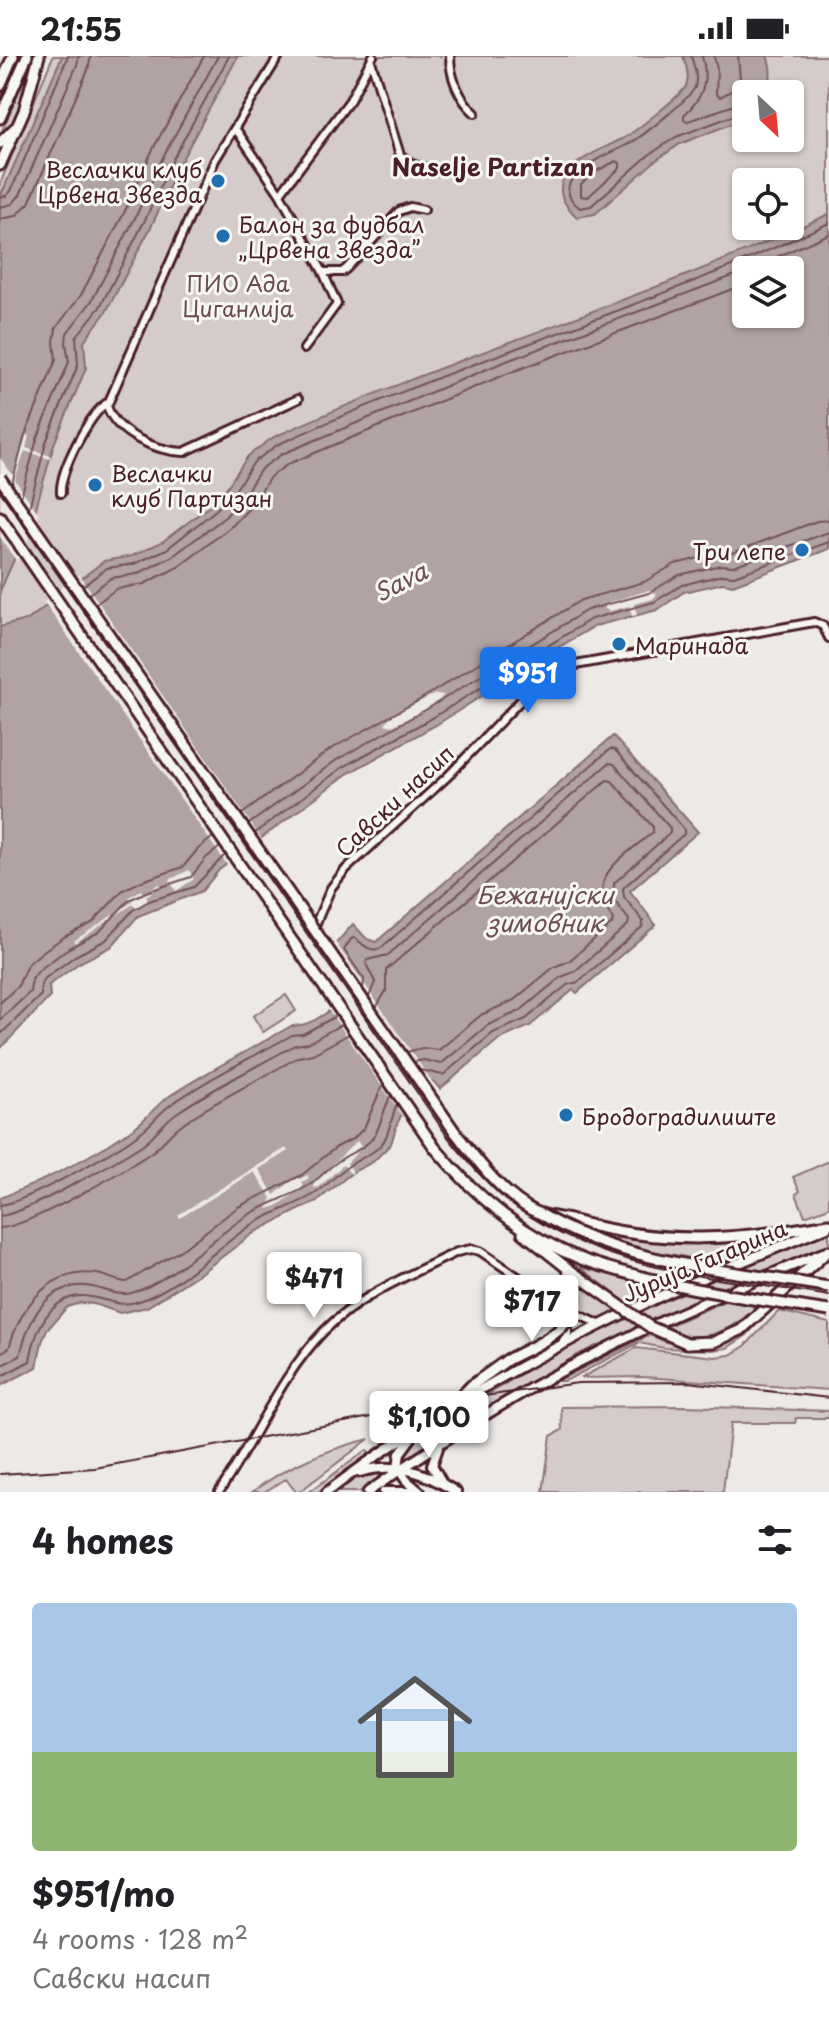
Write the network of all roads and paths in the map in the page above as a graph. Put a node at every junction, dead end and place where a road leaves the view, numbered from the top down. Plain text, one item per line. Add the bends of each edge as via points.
1 (12, 56) edge
2 (27, 56) edge
3 (39, 56) edge
4 (279, 56) edge
5 (450, 56) edge
6 (372, 58) edge
7 (0, 69) edge
8 (0, 86) edge
9 (475, 113) dead end
10 (0, 118) edge
11 (235, 128) junction
12 (4, 147) edge
13 (0, 165) edge
14 (442, 171) dead end
15 (280, 194) junction
16 (424, 210) dead end
17 (323, 272) junction
18 (304, 349) dead end
19 (298, 399) dead end
20 (107, 403) junction
21 (0, 478) edge
22 (61, 493) dead end
23 (0, 517) edge
24 (829, 638) edge
25 (312, 934) dead end
26 (539, 1213) junction
27 (829, 1225) edge
28 (518, 1227) junction
29 (829, 1251) edge
30 (567, 1268) junction
31 (829, 1287) edge
32 (562, 1307) junction
33 (829, 1311) edge
34 (601, 1325) junction
35 (560, 1347) junction
36 (446, 1412) junction
37 (419, 1428) junction
38 (441, 1444) junction
39 (400, 1468) junction
40 (348, 1477) junction
41 (442, 1484) junction
42 (219, 1492) edge
43 (327, 1492) edge
44 (368, 1492) edge
45 (384, 1492) edge
46 (410, 1492) edge
47 (420, 1492) edge
48 (456, 1492) edge

1 - 7 main road
1 - 8 main road
2 - 10 main road
3 - 12 main road via 19,122
4 - 11 street
5 - 9 street via 455,84
6 - 14 street via 400,155 414,165
6 - 15 street via 350,100
11 - 15 street
11 - 20 street via 215,160
12 - 13 main road
15 - 17 street
16 - 17 street via 399,211 346,269
17 - 18 street via 337,304
19 - 20 street via 184,452 146,445 113,417
20 - 22 street via 85,430 62,477
21 - 26 main road, bridge via 455,1132 504,1188
23 - 28 main road via 435,1148 475,1193
24 - 25 street, Савски насип via 814,622 561,669 522,699 346,869 331,888
26 - 27 main road, bridge via 621,1233 685,1239
26 - 31 main road, bridge via 624,1251
27 - 34 main road, Јурија Гагарина
28 - 30 main road
28 - 33 main road, bridge via 575,1257 630,1275
29 - 30 main road, bridge via 731,1336 705,1343 687,1343 650,1327
29 - 38 main road, Јурија Гагарина via 592,1355
30 - 36 main road, bridge via 576,1295 569,1320 550,1338 471,1386
32 - 34 street
32 - 35 street via 570,1325
32 - 42 street via 471,1249 377,1292 334,1322 295,1366
34 - 35 main road, Јурија Гагарина
35 - 36 main road, Јурија Гагарина
36 - 37 main road, Јурија Гагарина
37 - 39 main road via 403,1448
37 - 40 main road, Јурија Гагарина
38 - 39 main road, Јурија Гагарина
38 - 41 main road via 432,1465
39 - 40 main road via 370,1469
39 - 41 main road
39 - 44 main road, Јурија Гагарина
39 - 47 main road
40 - 43 main road, Јурија Гагарина
41 - 48 main road
45 - 46 main road

